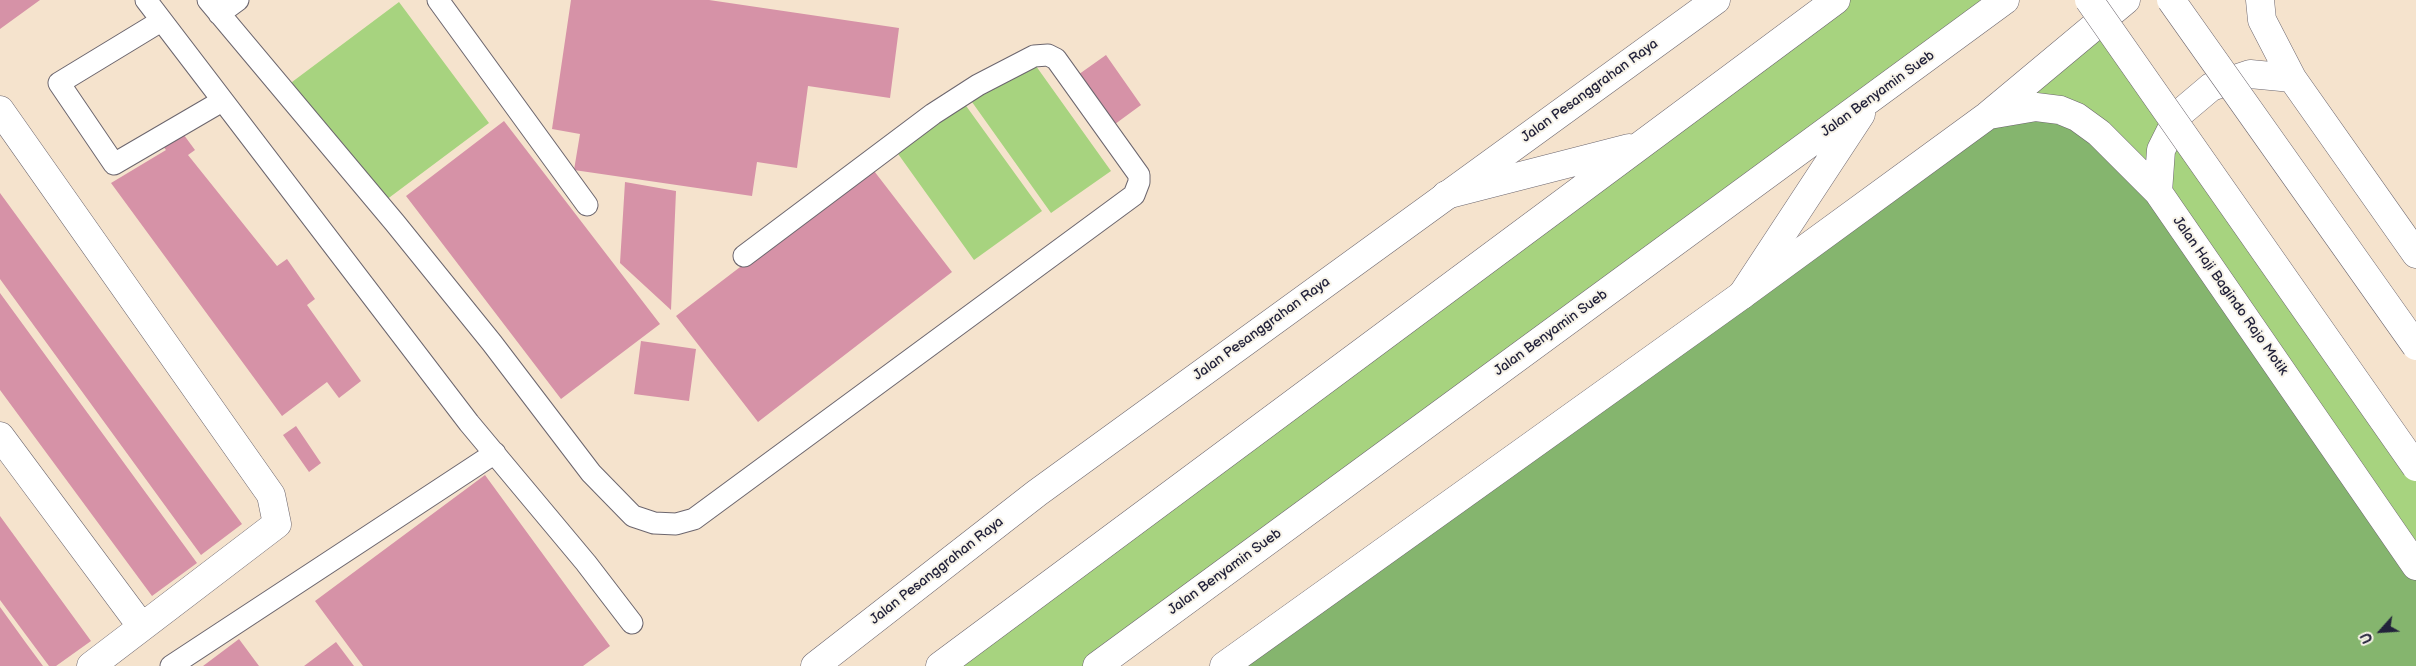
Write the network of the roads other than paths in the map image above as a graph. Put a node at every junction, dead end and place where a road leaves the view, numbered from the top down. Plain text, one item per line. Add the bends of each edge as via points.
1 (146, 0) edge
2 (238, 0) edge
3 (438, 0) edge
4 (1716, 0) edge
5 (1836, 0) edge
6 (2005, 0) edge
7 (2089, 0) edge
8 (2126, 0) edge
9 (2171, 0) edge
10 (2260, 0) edge
11 (214, 7) edge
12 (161, 21) junction
13 (2292, 78) junction
14 (1872, 98) junction
15 (222, 101) junction
16 (0, 111) edge
17 (1987, 116) junction
18 (1642, 144) junction
19 (2158, 192) junction
20 (1446, 195) junction
21 (587, 205) dead end
22 (2416, 254) edge
23 (744, 256) dead end
24 (1742, 295) junction
25 (2416, 346) edge
26 (0, 436) edge
27 (495, 453) junction
28 (2416, 467) edge
29 (2416, 566) edge
30 (632, 623) dead end
31 (142, 627) junction
32 (90, 666) edge
33 (172, 666) edge
34 (815, 666) edge
35 (940, 666) edge
36 (1097, 666) edge
37 (1224, 666) edge

1 - 12 lane
2 - 11 lane
3 - 21 lane
4 - 20 main road, Jalan Pesanggrahan Raya
5 - 18 main road
6 - 14 main road, Jalan Benyamin Sueb
7 - 28 main road, bridge
8 - 17 main road
9 - 25 main road, bridge
10 - 13 main road via 2262,20
11 - 23 lane via 492,343 590,473 633,516 654,523 676,524 694,519 1134,195 1139,175 1056,59 1048,55 1034,56 932,114
12 - 15 lane
12 - 15 lane via 59,83 114,164
13 - 19 main road via 2250,74 2211,87 2180,114 2161,150
13 - 22 main road
14 - 24 main road
14 - 36 main road, Jalan Benyamin Sueb
15 - 27 lane
16 - 31 main road via 271,494 277,524
17 - 19 main road, Jalan Haji Bagindo Rajo Motik via 2036,108 2060,110 2077,117 2099,133
17 - 24 main road
18 - 20 main road
18 - 35 main road
19 - 29 main road, Jalan Haji Bagindo Rajo Motik
20 - 34 main road, Jalan Pesanggrahan Raya via 1037,493
24 - 37 main road
26 - 31 main road
27 - 30 lane
27 - 33 lane
31 - 32 main road

